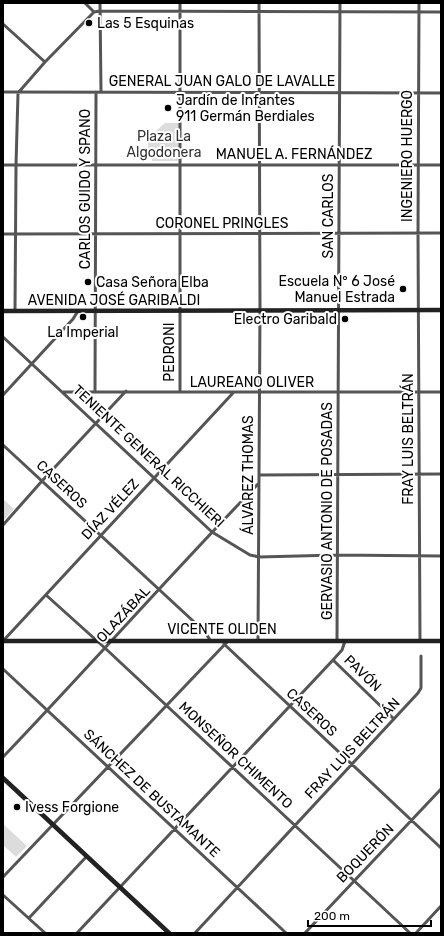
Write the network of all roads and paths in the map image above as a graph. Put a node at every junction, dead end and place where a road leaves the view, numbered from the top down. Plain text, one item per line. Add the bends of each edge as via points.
1 (85, 3) edge
2 (100, 3) edge
3 (180, 3) edge
4 (259, 3) edge
5 (340, 3) edge
6 (419, 3) edge
7 (180, 10) junction
8 (100, 11) junction
9 (260, 11) junction
10 (94, 12) junction
11 (340, 12) junction
12 (419, 12) junction
13 (441, 12) edge
14 (3, 24) edge
15 (45, 62) junction
16 (3, 92) edge
17 (18, 92) junction
18 (96, 92) junction
19 (101, 92) junction
20 (181, 92) junction
21 (419, 92) junction
22 (260, 93) junction
23 (340, 93) junction
24 (441, 93) edge
25 (180, 164) junction
26 (3, 165) edge
27 (16, 165) junction
28 (96, 165) junction
29 (260, 165) junction
30 (339, 165) junction
31 (418, 165) junction
32 (441, 165) edge
33 (418, 233) junction
34 (441, 233) edge
35 (3, 234) edge
36 (16, 234) junction
37 (96, 234) junction
38 (180, 234) junction
39 (260, 234) junction
40 (338, 234) junction
41 (96, 310) junction
42 (260, 310) junction
43 (339, 310) junction
44 (419, 310) junction
45 (441, 310) edge
46 (3, 311) edge
47 (15, 311) junction
48 (78, 311) junction
49 (180, 311) junction
50 (3, 337) edge
51 (32, 363) junction
52 (126, 391) junction
53 (63, 392) junction
54 (95, 392) junction
55 (180, 392) junction
56 (419, 392) junction
57 (441, 392) edge
58 (234, 393) junction
59 (259, 393) junction
60 (338, 393) junction
61 (3, 394) edge
62 (96, 423) junction
63 (3, 445) edge
64 (419, 474) junction
65 (441, 474) edge
66 (259, 475) junction
67 (339, 475) junction
68 (155, 477) junction
69 (42, 481) junction
70 (258, 484) junction
71 (3, 525) edge
72 (212, 532) junction
73 (101, 535) junction
74 (337, 555) junction
75 (259, 556) junction
76 (420, 556) junction
77 (441, 556) edge
78 (160, 590) junction
79 (46, 595) junction
80 (96, 640) junction
81 (113, 640) junction
82 (210, 640) junction
83 (219, 640) junction
84 (230, 640) junction
85 (258, 640) junction
86 (337, 640) junction
87 (3, 641) edge
88 (345, 641) junction
89 (420, 641) junction
90 (441, 641) edge
91 (225, 645) junction
92 (106, 648) junction
93 (421, 656) dead end
94 (333, 660) junction
95 (3, 669) edge
96 (166, 706) junction
97 (290, 707) junction
98 (48, 710) junction
99 (394, 719) junction
100 (3, 757) edge
101 (352, 764) junction
102 (108, 766) junction
103 (233, 767) junction
104 (3, 778) edge
105 (441, 789) edge
106 (411, 820) junction
107 (53, 824) junction
108 (295, 825) junction
109 (175, 829) junction
110 (441, 848) edge
111 (87, 856) junction
112 (3, 877) edge
113 (354, 881) junction
114 (120, 887) junction
115 (237, 887) junction
116 (3, 895) edge
117 (441, 906) edge
118 (29, 918) junction
119 (45, 933) edge
120 (77, 933) edge
121 (169, 933) edge
122 (195, 933) edge
123 (286, 933) edge
124 (305, 933) edge
125 (410, 933) edge
126 (416, 933) edge

1 - 10 street
2 - 8 street, CARLOS GUIDO Y SPANO
3 - 7 street, PEDRONI
4 - 9 street, ÁLVAREZ THOMAS
5 - 11 street, SAN CARLOS
6 - 12 street, INGENIERO HUERGO
7 - 8 street
7 - 9 street
7 - 20 street, PEDRONI
8 - 10 street
8 - 19 street, CARLOS GUIDO Y SPANO
9 - 11 street
9 - 22 street, ÁLVAREZ THOMAS
10 - 15 street
11 - 12 street
11 - 23 street, SAN CARLOS
12 - 13 street
12 - 21 street, INGENIERO HUERGO
14 - 15 street
15 - 17 street
16 - 17 street, GENERAL JUAN GALO DE LAVALLE
17 - 18 street, GENERAL JUAN GALO DE LAVALLE
17 - 27 street
18 - 19 street, GENERAL JUAN GALO DE LAVALLE
18 - 28 street, CARLOS GUIDO Y SPANO
19 - 20 street, GENERAL JUAN GALO DE LAVALLE
20 - 22 street, GENERAL JUAN GALO DE LAVALLE
20 - 25 street, PEDRONI
21 - 23 street, GENERAL JUAN GALO DE LAVALLE
21 - 24 street, GENERAL JUAN GALO DE LAVALLE
21 - 31 street, INGENIERO HUERGO
22 - 23 street, GENERAL JUAN GALO DE LAVALLE
22 - 29 street, ÁLVAREZ THOMAS
23 - 30 street, SAN CARLOS
25 - 28 street, MANUEL A. FERNÁNDEZ
25 - 29 street, MANUEL A. FERNÁNDEZ
25 - 38 street, PEDRONI
26 - 27 street, MANUEL A. FERNÁNDEZ
27 - 28 street, MANUEL A. FERNÁNDEZ
27 - 36 street
28 - 37 street, CARLOS GUIDO Y SPANO
29 - 30 street, MANUEL A. FERNÁNDEZ
29 - 39 street, ÁLVAREZ THOMAS
30 - 31 street, MANUEL A. FERNÁNDEZ
30 - 40 street, SAN CARLOS
31 - 32 street, MANUEL A. FERNÁNDEZ
31 - 33 street, INGENIERO HUERGO
33 - 34 street, CORONEL PRINGLES
33 - 40 street, CORONEL PRINGLES
33 - 44 street, INGENIERO HUERGO
35 - 36 street, CORONEL PRINGLES
36 - 37 street, CORONEL PRINGLES
36 - 47 street
37 - 38 street, CORONEL PRINGLES
37 - 41 street, CARLOS GUIDO Y SPANO
38 - 39 street, CORONEL PRINGLES
38 - 49 street, PEDRONI
39 - 40 street, CORONEL PRINGLES
39 - 42 street, ÁLVAREZ THOMAS
40 - 43 street, SAN CARLOS
41 - 48 street, AVENIDA JOSÉ GARIBALDI
41 - 49 street, AVENIDA JOSÉ GARIBALDI
41 - 54 street, CARLOS GUIDO Y SPANO
42 - 43 street, AVENIDA JOSÉ GARIBALDI
42 - 49 street, AVENIDA JOSÉ GARIBALDI
42 - 59 street, ÁLVAREZ THOMAS
43 - 44 street, AVENIDA JOSÉ GARIBALDI
43 - 60 street, GERVASIO ANTONIO DE POSADAS
44 - 45 street, AVENIDA JOSÉ GARIBALDI
44 - 56 street, FRAY LUIS BELTRÁN
46 - 47 street, AVENIDA JOSÉ GARIBALDI
47 - 48 street, AVENIDA JOSÉ GARIBALDI
48 - 51 street
49 - 55 street, PEDRONI
50 - 51 street, TENIENTE GENERAL RICCHIERI
51 - 53 street, TENIENTE GENERAL RICCHIERI
51 - 61 street
52 - 54 street, LAUREANO OLIVER
52 - 55 street, LAUREANO OLIVER
52 - 62 street
53 - 54 street, LAUREANO OLIVER
53 - 62 street, TENIENTE GENERAL RICCHIERI
55 - 58 street, LAUREANO OLIVER
56 - 57 street, LAUREANO OLIVER
56 - 60 street, LAUREANO OLIVER
56 - 64 street, FRAY LUIS BELTRÁN
58 - 59 street, LAUREANO OLIVER
58 - 68 street, DÍAZ VÉLEZ
59 - 60 street, LAUREANO OLIVER
59 - 66 street, ÁLVAREZ THOMAS
60 - 67 street, GERVASIO ANTONIO DE POSADAS
62 - 68 street, TENIENTE GENERAL RICCHIERI
62 - 69 street
63 - 69 street, CASEROS
64 - 65 street
64 - 67 street
64 - 76 street, FRAY LUIS BELTRÁN
66 - 67 street
66 - 70 street, ÁLVAREZ THOMAS
67 - 74 street, GERVASIO ANTONIO DE POSADAS
68 - 72 street, TENIENTE GENERAL RICCHIERI
68 - 73 street, DÍAZ VÉLEZ
69 - 71 street
69 - 73 street, CASEROS
70 - 72 street, OLAZÁBAL
70 - 75 street, ÁLVAREZ THOMAS
72 - 75 street, TENIENTE GENERAL RICCHIERI via 250,555
72 - 78 street, OLAZÁBAL
73 - 78 street, CASEROS
73 - 79 street, DÍAZ VÉLEZ
74 - 75 street, TENIENTE GENERAL RICCHIERI
74 - 76 street, TENIENTE GENERAL RICCHIERI
74 - 86 street, GERVASIO ANTONIO DE POSADAS
75 - 85 street, ÁLVAREZ THOMAS
76 - 77 street, TENIENTE GENERAL RICCHIERI
76 - 89 street, FRAY LUIS BELTRÁN
78 - 81 street, OLAZÁBAL
78 - 82 street, CASEROS
79 - 80 street, MONSEÑOR CHIMENTO
79 - 87 street, DÍAZ VÉLEZ
80 - 81 street, VICENTE OLIDEN
80 - 87 street, VICENTE OLIDEN
80 - 92 street, MONSEÑOR CHIMENTO
81 - 82 street, VICENTE OLIDEN
81 - 92 street, OLAZÁBAL
82 - 83 street, VICENTE OLIDEN
83 - 84 street, VICENTE OLIDEN
83 - 91 street, CASEROS
84 - 85 street, VICENTE OLIDEN
84 - 91 street
85 - 86 street, VICENTE OLIDEN
86 - 88 street, VICENTE OLIDEN
88 - 89 street, VICENTE OLIDEN
88 - 94 street via 342,650
89 - 90 street, VICENTE OLIDEN
91 - 96 street
91 - 97 street, CASEROS
92 - 96 street, MONSEÑOR CHIMENTO
92 - 98 street, OLAZÁBAL
93 - 99 street, FRAY LUIS BELTRÁN via 420,691
94 - 97 street
94 - 99 street, PAVÓN
95 - 98 street, SÁNCHEZ DE BUSTAMANTE
96 - 102 street
96 - 103 street, MONSEÑOR CHIMENTO
97 - 101 street, CASEROS
97 - 103 street
98 - 100 street, OLAZÁBAL
98 - 102 street, SÁNCHEZ DE BUSTAMANTE
99 - 101 street, FRAY LUIS BELTRÁN
101 - 106 street, CASEROS
101 - 108 street, FRAY LUIS BELTRÁN
102 - 107 street
102 - 109 street, SÁNCHEZ DE BUSTAMANTE
103 - 108 street, MONSEÑOR CHIMENTO
103 - 109 street
104 - 107 street
105 - 106 street, BOQUERÓN
106 - 110 street, CASEROS
106 - 113 street, BOQUERÓN
107 - 111 street
107 - 112 street
108 - 113 street, MONSEÑOR CHIMENTO
108 - 115 street, FRAY LUIS BELTRÁN
109 - 114 street
109 - 115 street, SÁNCHEZ DE BUSTAMANTE
111 - 114 street
111 - 118 street
113 - 124 street, BOQUERÓN
113 - 125 street, MONSEÑOR CHIMENTO
114 - 120 street
114 - 121 street
115 - 122 street, FRAY LUIS BELTRÁN
115 - 123 street, SÁNCHEZ DE BUSTAMANTE
116 - 118 street
117 - 126 street
118 - 119 street

